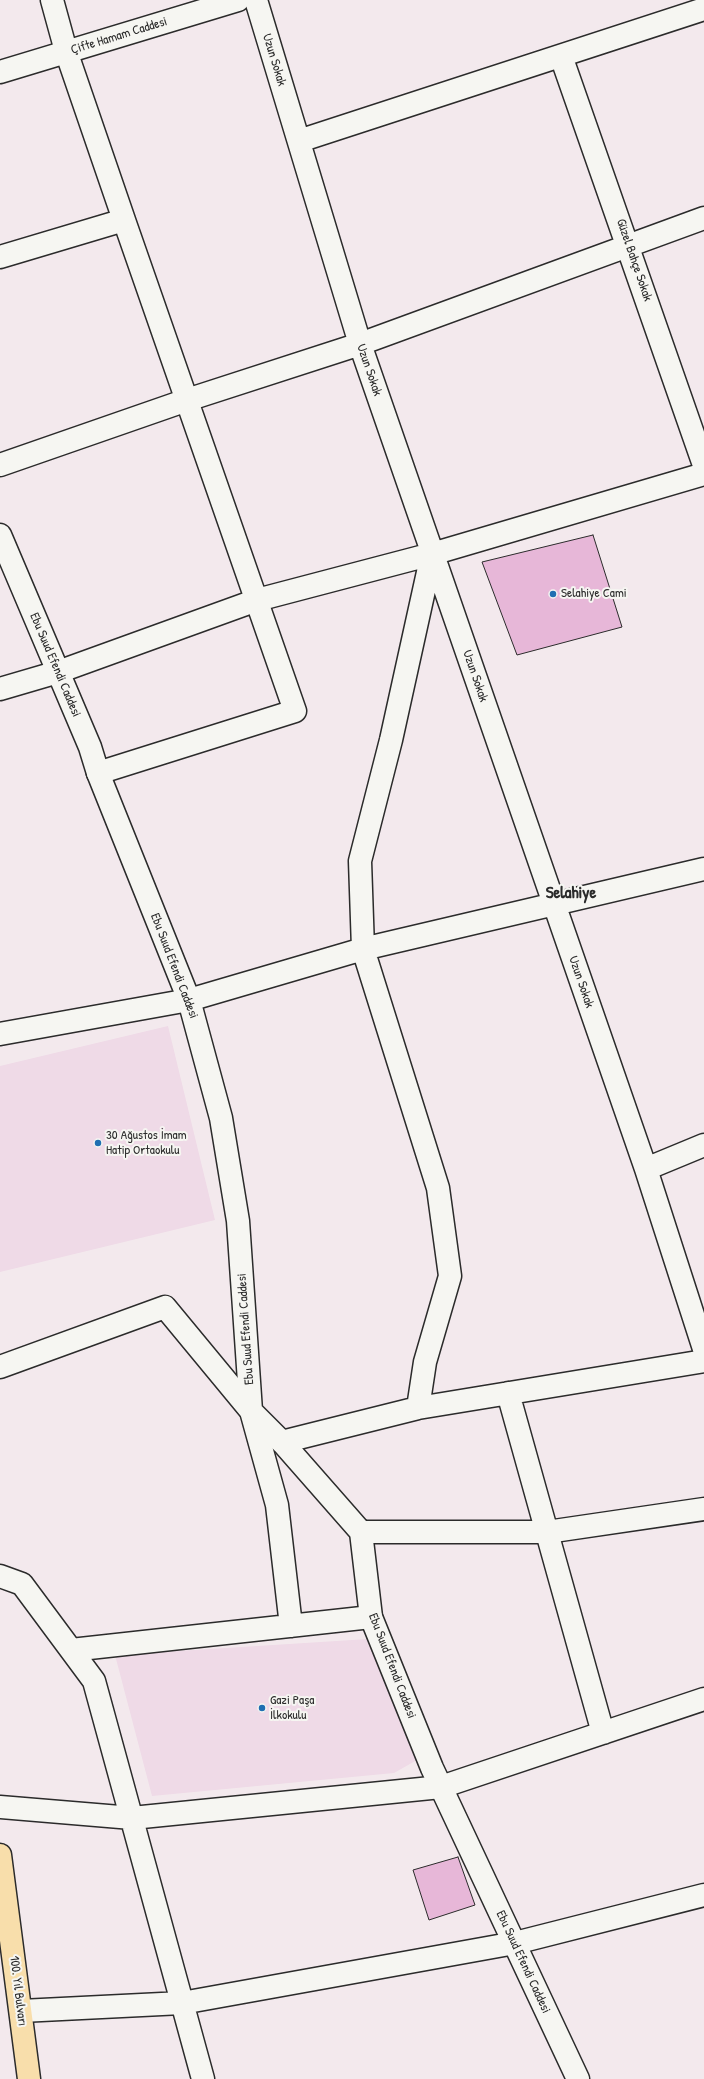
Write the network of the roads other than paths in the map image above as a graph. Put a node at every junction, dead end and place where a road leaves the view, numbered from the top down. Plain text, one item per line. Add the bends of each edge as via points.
1 (52, 0) edge
2 (238, 0) edge
3 (256, 0) edge
4 (704, 10) edge
5 (66, 52) junction
6 (561, 56) junction
7 (0, 72) edge
8 (299, 141) junction
9 (704, 218) edge
10 (124, 220) junction
11 (629, 246) junction
12 (0, 257) edge
13 (360, 344) junction
14 (187, 400) junction
15 (0, 465) edge
16 (704, 465) edge
17 (704, 474) edge
18 (0, 535) edge
19 (432, 554) junction
20 (257, 600) junction
21 (58, 672) junction
22 (0, 689) edge
23 (98, 773) junction
24 (704, 869) edge
25 (554, 904) junction
26 (363, 949) junction
27 (189, 1000) junction
28 (0, 1034) edge
29 (704, 1145) edge
30 (646, 1168) junction
31 (704, 1349) edge
32 (704, 1361) edge
33 (0, 1367) edge
34 (508, 1393) junction
35 (418, 1408) junction
36 (251, 1411) junction
37 (282, 1442) junction
38 (704, 1509) edge
39 (361, 1532) junction
40 (547, 1532) junction
41 (0, 1576) edge
42 (371, 1617) junction
43 (291, 1626) junction
44 (71, 1650) junction
45 (704, 1699) edge
46 (603, 1733) junction
47 (441, 1787) junction
48 (0, 1807) edge
49 (132, 1818) junction
50 (0, 1855) edge
51 (704, 1894) edge
52 (514, 1943) junction
53 (182, 2002) junction
54 (21, 2011) junction
55 (29, 2079) edge
56 (203, 2079) edge
57 (578, 2079) edge

1 - 5 street
2 - 5 street, Çifte Hamam Caddesi
3 - 8 street, Uzun Sokak
4 - 6 street
5 - 7 street, Çifte Hamam Caddesi
5 - 10 street
6 - 8 street
6 - 11 street, Güzel Bahçe Sokak
8 - 13 street, Uzun Sokak
9 - 11 street
10 - 12 street
10 - 14 street
11 - 13 street
11 - 16 street, Güzel Bahçe Sokak
13 - 14 street
13 - 19 street, Uzun Sokak
14 - 15 street
14 - 20 street
17 - 19 street
18 - 21 street, Ebu Suud Efendi Caddesi
19 - 20 street
19 - 25 street, Uzun Sokak
19 - 26 street via 391,740 360,861
20 - 21 street
20 - 23 street via 295,711
21 - 22 street
21 - 23 street, Ebu Suud Efendi Caddesi via 90,747
23 - 27 street, Ebu Suud Efendi Caddesi
24 - 25 street
25 - 26 street
25 - 30 street, Uzun Sokak
26 - 27 street
26 - 35 street via 438,1188 450,1276 425,1362
27 - 28 street
27 - 36 street, Ebu Suud Efendi Caddesi via 221,1118 238,1221
29 - 30 street
30 - 31 street, Uzun Sokak
32 - 34 street
33 - 36 street via 165,1307
34 - 35 street
34 - 40 street
35 - 37 street
36 - 37 street
36 - 43 street via 277,1505
37 - 39 street
38 - 40 street
39 - 40 street
39 - 42 street, Ebu Suud Efendi Caddesi
40 - 46 street
41 - 44 street via 22,1584
42 - 43 street
42 - 47 street, Ebu Suud Efendi Caddesi
43 - 44 street
44 - 49 street via 94,1681
45 - 46 street
46 - 47 street
47 - 49 street
47 - 52 street, Ebu Suud Efendi Caddesi
48 - 49 street
49 - 53 street
50 - 54 main road, 100. Yıl Bulvarı
51 - 52 street
52 - 53 street
52 - 57 street, Ebu Suud Efendi Caddesi
53 - 54 street
53 - 56 street
54 - 55 main road, 100. Yıl Bulvarı

